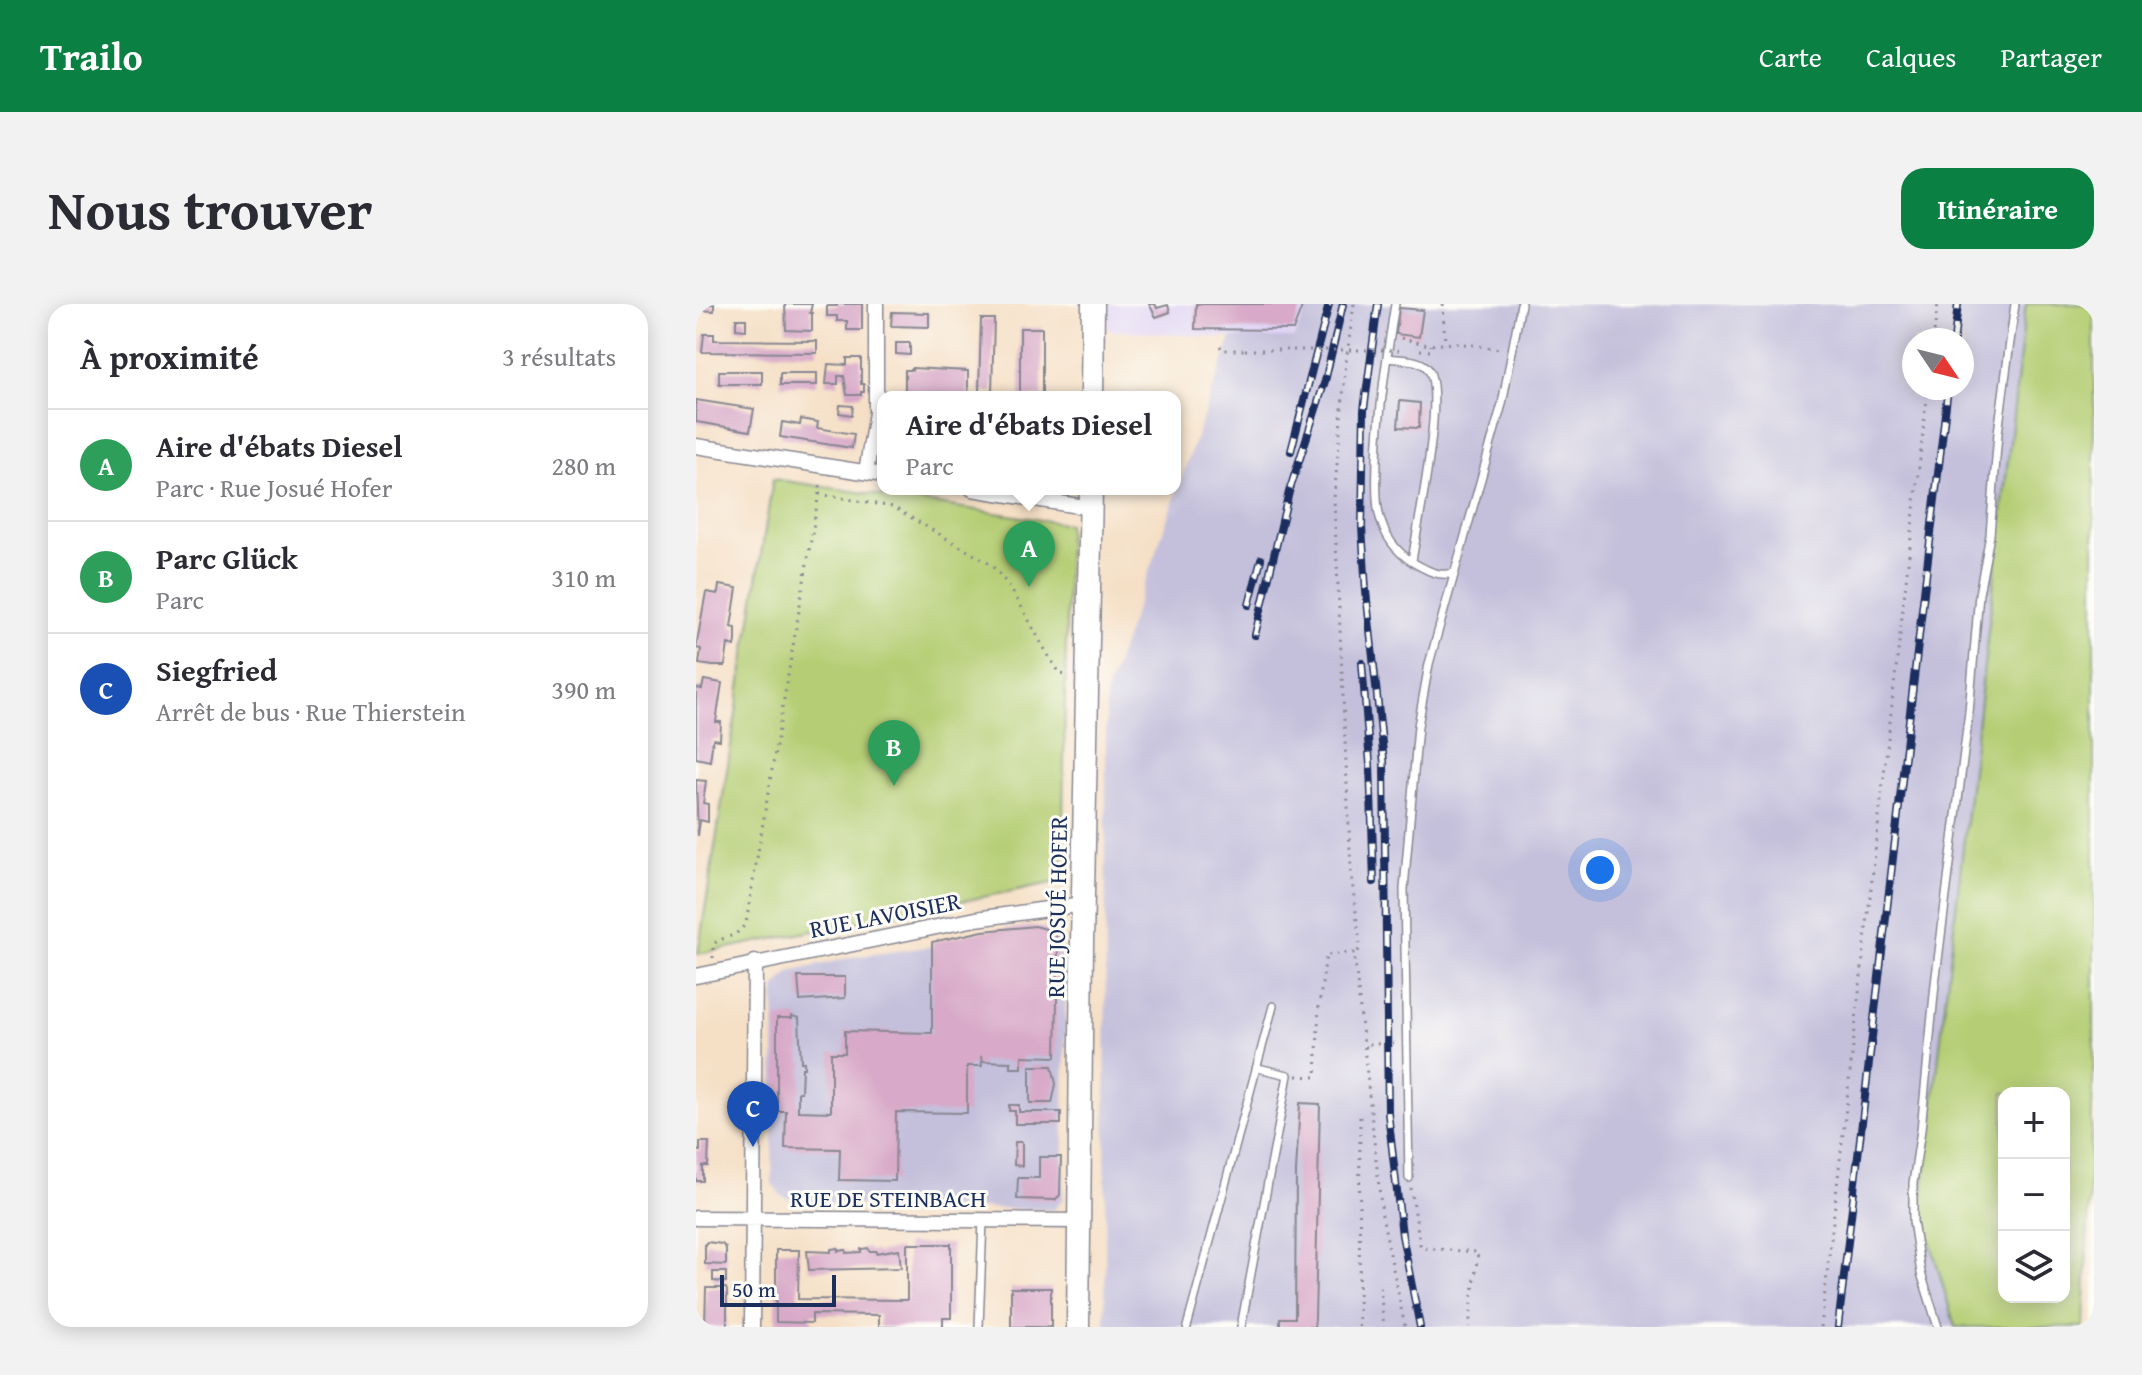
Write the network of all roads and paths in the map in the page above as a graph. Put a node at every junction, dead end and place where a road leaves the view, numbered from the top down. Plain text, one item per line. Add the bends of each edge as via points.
1 (876, 304) edge
2 (1093, 304) edge
3 (1354, 304) edge
4 (1395, 304) edge
5 (1443, 304) edge
6 (1521, 304) edge
7 (1938, 304) edge
8 (2015, 304) edge
9 (1935, 328) edge
10 (1390, 335) junction
11 (1445, 344) junction
12 (1431, 345) junction
13 (1220, 346) dead end
14 (1404, 350) dead end
15 (1429, 351) dead end
16 (1513, 352) junction
17 (1387, 358) junction
18 (1092, 391) edge
19 (1927, 400) edge
20 (696, 446) edge
21 (823, 466) junction
22 (866, 472) junction
23 (877, 474) edge
24 (819, 494) junction
25 (1051, 495) edge
26 (1091, 498) edge
27 (1412, 561) junction
28 (1455, 573) junction
29 (1076, 675) dead end
30 (1083, 904) junction
31 (1354, 953) junction
32 (755, 962) junction
33 (715, 971) junction
34 (696, 976) edge
35 (1273, 1006) dead end
36 (1365, 1047) junction
37 (1405, 1047) junction
38 (1258, 1068) junction
39 (1288, 1075) junction
40 (1360, 1115) dead end
41 (1409, 1178) joint
42 (696, 1218) edge
43 (752, 1219) junction
44 (983, 1220) junction
45 (1079, 1221) junction
46 (1380, 1287) dead end
47 (752, 1327) edge
48 (979, 1327) edge
49 (1078, 1327) edge
50 (1187, 1327) edge
51 (1241, 1327) edge
52 (1359, 1327) edge
53 (1384, 1327) edge
54 (1405, 1327) edge
55 (1469, 1327) edge
56 (1821, 1327) edge
57 (1938, 1327) edge

1 - 22 street via 876,413
2 - 18 main road
3 - 31 path via 1334,499 1351,872 1360,945
4 - 10 lane
5 - 11 path
6 - 16 lane
7 - 9 path
8 - 57 lane via 1913,1183 1921,1273
10 - 12 path
10 - 17 lane
11 - 12 path
11 - 16 path
12 - 15 path
13 - 14 path, bridge
16 - 28 lane
17 - 27 lane via 1377,503 1389,540
17 - 27 lane via 1421,363 1434,385 1435,412
19 - 56 path
20 - 21 street
21 - 22 street
21 - 24 path
22 - 23 street
24 - 29 path via 893,507 990,564 1002,575 1045,654 1061,674
24 - 33 path via 746,923 731,939 713,944
25 - 26 street
26 - 30 main road, RUE JOSUÉ HOFER
27 - 28 lane via 1431,572
28 - 37 lane via 1421,698 1413,769 1404,889
30 - 32 street, RUE LAVOISIER
30 - 45 main road, RUE JOSUÉ HOFER
31 - 36 path
31 - 39 path via 1326,955 1316,1077
32 - 33 street, RUE LAVOISIER
32 - 43 street
33 - 34 street, RUE LAVOISIER
35 - 38 lane
36 - 37 path
36 - 54 path via 1382,1215
37 - 41 lane
38 - 39 lane
38 - 50 lane
39 - 51 lane
40 - 52 path
41 - 55 path via 1423,1248 1478,1252
42 - 43 street, RUE DE STEINBACH
43 - 44 street, RUE DE STEINBACH
43 - 47 street
44 - 45 street, RUE DE STEINBACH
44 - 48 lane
45 - 49 main road, RUE JOSUÉ HOFER
46 - 53 path

